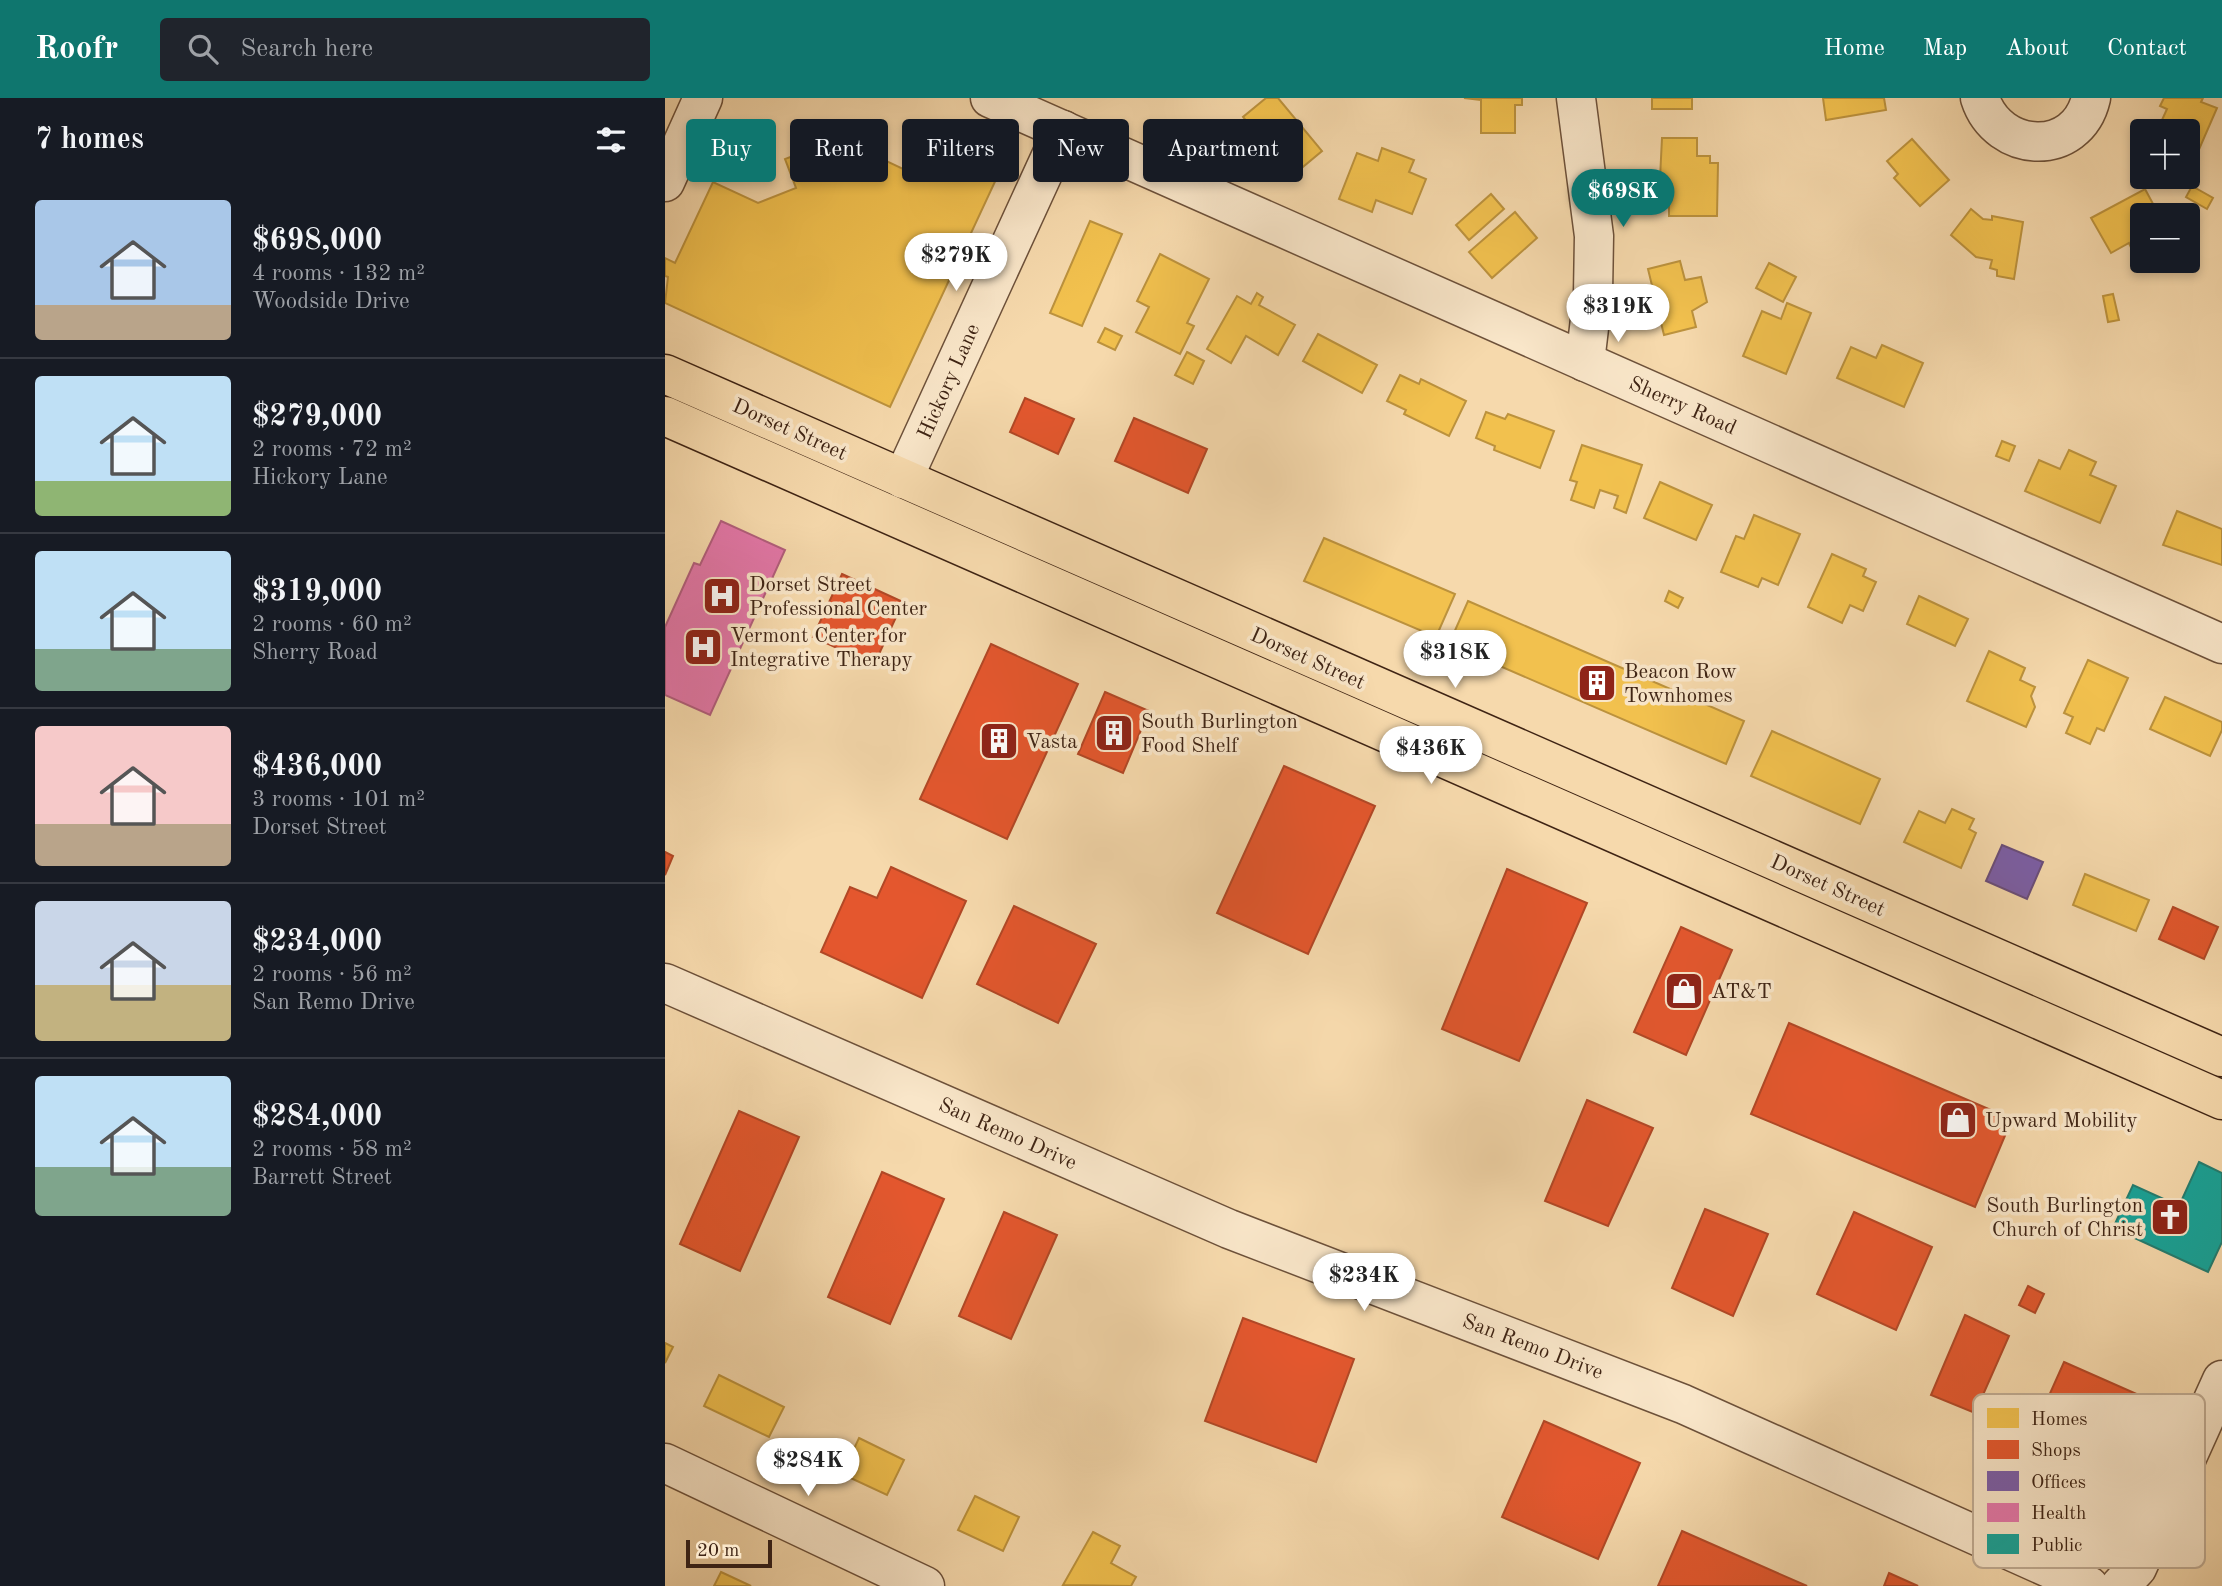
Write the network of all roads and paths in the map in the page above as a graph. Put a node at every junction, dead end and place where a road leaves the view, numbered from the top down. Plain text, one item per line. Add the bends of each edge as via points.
1 (703, 98) edge
2 (990, 98) edge
3 (1576, 98) edge
4 (1980, 98) edge
5 (2091, 98) edge
6 (1036, 119) edge
7 (1129, 160) edge
8 (665, 182) edge
9 (1040, 182) edge
10 (1585, 362) junction
11 (665, 374) edge
12 (665, 416) edge
13 (903, 480) junction
14 (2222, 645) edge
15 (665, 983) edge
16 (2222, 1057) edge
17 (2220, 1092) edge
18 (2222, 1380) edge
19 (2205, 1418) edge
20 (665, 1463) edge
21 (1973, 1534) edge
22 (2049, 1568) edge
23 (2137, 1568) edge
24 (925, 1586) edge
25 (2089, 1586) edge
26 (2120, 1586) edge

1 - 8 street
2 - 6 street, Sherry Road
3 - 10 street via 1594,236
4 - 5 street via 2003,132 2042,142 2077,125
7 - 10 street, Sherry Road
9 - 13 street, Hickory Lane
10 - 14 street, Sherry Road
11 - 13 main road, Dorset Street
12 - 17 main road, Dorset Street
13 - 16 main road, Dorset Street
15 - 21 street, San Remo Drive via 1229,1229 1683,1404
18 - 19 street
20 - 24 street
22 - 25 street, San Remo Drive
23 - 26 street

